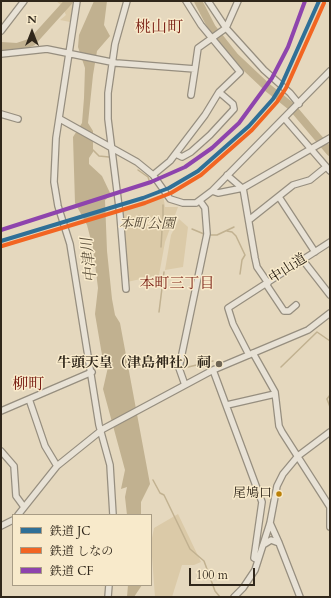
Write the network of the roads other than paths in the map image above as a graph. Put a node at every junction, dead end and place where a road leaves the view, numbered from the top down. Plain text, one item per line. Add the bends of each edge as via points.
1 (24, 1) edge
2 (77, 1) edge
3 (127, 1) edge
4 (186, 1) edge
5 (208, 1) edge
6 (238, 1) edge
7 (225, 28) junction
8 (1, 31) edge
9 (213, 38) junction
10 (1, 54) edge
11 (72, 54) junction
12 (111, 62) junction
13 (195, 69) junction
14 (330, 71) edge
15 (219, 92) junction
16 (191, 95) dead end
17 (298, 105) junction
18 (1, 114) edge
19 (287, 116) junction
20 (18, 119) dead end
21 (63, 121) junction
22 (328, 139) edge
23 (109, 147) junction
24 (314, 148) junction
25 (176, 154) junction
26 (328, 169) edge
27 (152, 175) junction
28 (227, 175) junction
29 (242, 188) junction
30 (212, 191) junction
31 (279, 197) junction
32 (200, 201) junction
33 (249, 220) junction
34 (330, 242) edge
35 (315, 252) junction
36 (302, 259) junction
37 (267, 283) junction
38 (126, 289) dead end
39 (330, 295) edge
40 (296, 305) dead end
41 (330, 313) edge
42 (251, 354) junction
43 (213, 370) junction
44 (92, 372) junction
45 (185, 385) junction
46 (275, 394) junction
47 (29, 399) junction
48 (227, 406) junction
49 (1, 411) edge
50 (102, 430) junction
51 (329, 434) edge
52 (1, 451) edge
53 (298, 456) junction
54 (57, 466) junction
55 (24, 507) junction
56 (330, 507) edge
57 (19, 514) edge
58 (113, 514) edge
59 (12, 520) edge
60 (270, 523) junction
61 (1, 526) edge
62 (330, 527) edge
63 (279, 543) junction
64 (263, 545) junction
65 (258, 560) junction
66 (109, 586) edge
67 (235, 596) edge
68 (108, 597) edge
69 (300, 597) edge

1 - 8 street
2 - 11 street
3 - 12 street
4 - 9 street
5 - 7 street
6 - 7 street
7 - 9 street
7 - 17 street via 264,70 290,93
9 - 13 street via 198,48
9 - 15 street via 240,72
10 - 11 street via 47,49
11 - 12 street
11 - 21 street
12 - 13 street
12 - 23 street via 108,93
13 - 16 street
14 - 17 street
15 - 25 street
15 - 25 street via 233,104 232,112 191,152 182,158
17 - 19 street
18 - 20 street
19 - 24 street
19 - 28 street
21 - 23 street
21 - 44 street via 54,155 55,188 70,244
22 - 24 street
23 - 27 street via 137,162
23 - 38 street via 120,215
24 - 26 street
24 - 29 street
25 - 27 street
26 - 31 street via 310,180 293,185
27 - 32 street via 170,199 189,204
28 - 29 street
28 - 30 street
29 - 30 street via 218,193
29 - 33 street
30 - 32 street
31 - 33 street
31 - 35 street
32 - 45 street via 205,208 206,234 179,368
33 - 37 street via 257,266
34 - 35 street, 中山道
35 - 36 street, 中山道
36 - 37 street, 中山道
36 - 39 street
37 - 40 street via 284,311 289,311
37 - 42 street, 中山道 via 228,308
41 - 42 street via 308,330
42 - 43 street
42 - 46 street
43 - 45 street
43 - 48 street
44 - 47 street
44 - 50 street
45 - 50 street
46 - 48 street
46 - 53 street via 279,426
47 - 49 street
47 - 54 street via 45,446
48 - 65 street via 262,502 254,558
50 - 54 street
50 - 58 street via 112,474
51 - 53 street
52 - 55 street via 14,466 16,496
53 - 56 street
53 - 60 street via 277,486
54 - 55 street
55 - 57 street
56 - 62 street
59 - 61 street
60 - 63 street
60 - 64 street
63 - 64 street via 271,540
63 - 69 street
64 - 65 street
65 - 67 street via 250,579
66 - 68 street

